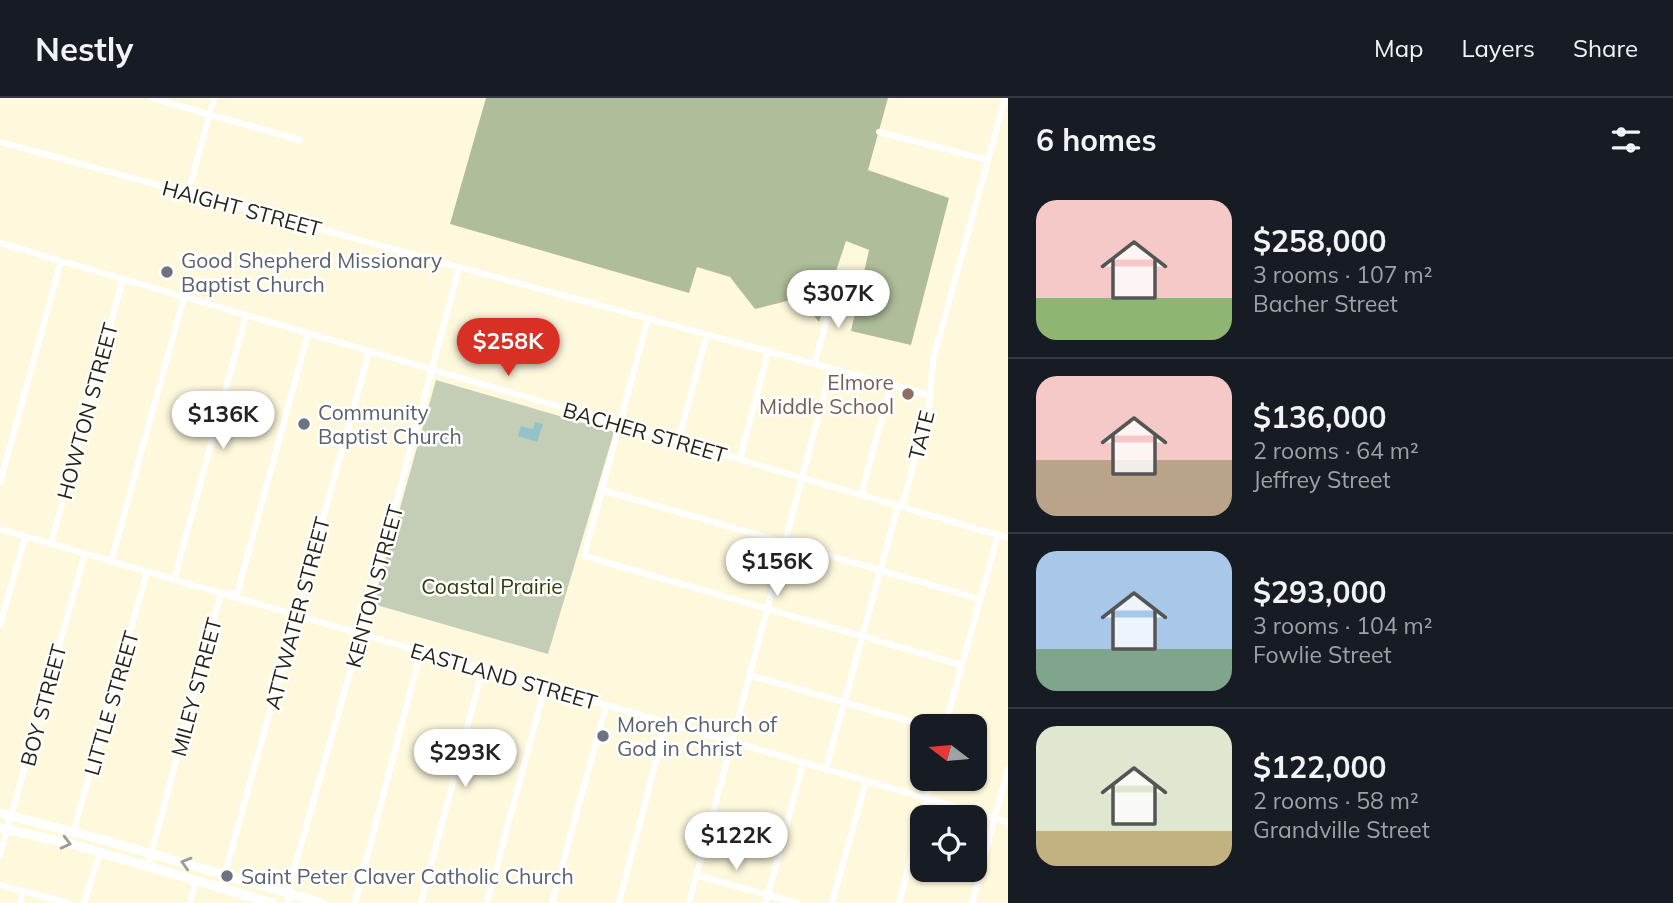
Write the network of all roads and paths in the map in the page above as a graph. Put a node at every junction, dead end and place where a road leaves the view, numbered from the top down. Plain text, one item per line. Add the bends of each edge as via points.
1 (152, 98) edge
2 (214, 98) edge
3 (1005, 98) edge
4 (209, 114) junction
5 (879, 132) dead end
6 (300, 140) dead end
7 (0, 142) edge
8 (988, 160) junction
9 (188, 193) junction
10 (1, 245) edge
11 (61, 261) junction
12 (459, 268) junction
13 (123, 279) junction
14 (836, 288) dead end
15 (184, 297) junction
16 (246, 315) junction
17 (648, 319) junction
18 (308, 334) junction
19 (707, 335) junction
20 (369, 352) junction
21 (768, 352) junction
22 (814, 364) junction
23 (831, 369) junction
24 (432, 370) junction
25 (891, 386) junction
26 (929, 395) junction
27 (620, 425) junction
28 (678, 441) junction
29 (740, 459) junction
30 (802, 477) junction
31 (0, 483) edge
32 (602, 490) junction
33 (861, 495) junction
34 (898, 506) junction
35 (0, 529) edge
36 (998, 535) junction
37 (24, 537) junction
38 (1008, 538) edge
39 (51, 544) junction
40 (784, 544) junction
41 (85, 554) junction
42 (111, 562) junction
43 (881, 571) junction
44 (147, 572) junction
45 (174, 580) junction
46 (221, 593) junction
47 (980, 599) junction
48 (766, 609) junction
49 (297, 615) junction
50 (0, 625) edge
51 (361, 634) junction
52 (863, 637) junction
53 (421, 651) junction
54 (962, 665) junction
55 (482, 668) junction
56 (749, 675) junction
57 (545, 687) junction
58 (845, 703) junction
59 (606, 706) junction
60 (948, 714) edge
61 (910, 721) edge
62 (666, 723) junction
63 (731, 741) junction
64 (803, 763) junction
65 (826, 769) junction
66 (1008, 769) edge
67 (866, 781) junction
68 (928, 791) edge
69 (926, 798) junction
70 (0, 813) edge
71 (11, 817) junction
72 (995, 819) junction
73 (1008, 822) edge
74 (4, 829) edge
75 (73, 832) junction
76 (104, 839) junction
77 (100, 852) junction
78 (152, 854) junction
79 (0, 855) edge
80 (148, 866) junction
81 (225, 875) junction
82 (696, 875) junction
83 (196, 880) junction
84 (0, 885) edge
85 (221, 888) junction
86 (23, 891) junction
87 (768, 895) junction
88 (289, 898) edge
89 (20, 903) edge
90 (68, 903) edge
91 (84, 903) edge
92 (190, 903) edge
93 (272, 903) edge
94 (322, 903) edge
95 (355, 903) edge
96 (421, 903) edge
97 (487, 903) edge
98 (552, 903) edge
99 (619, 903) edge
100 (689, 903) edge
101 (766, 903) edge
102 (797, 903) edge
103 (832, 903) edge
104 (899, 903) edge
105 (972, 903) edge

1 - 4 street
2 - 4 street
3 - 8 street, TATE
4 - 6 street
4 - 9 street
5 - 8 street
7 - 9 street, HAIGHT STREET
8 - 26 street, TATE via 933,360
9 - 12 street, HAIGHT STREET
10 - 11 street, BACHER STREET
11 - 13 street, BACHER STREET
11 - 31 street
12 - 17 street, HAIGHT STREET
12 - 24 street, KENTON STREET
13 - 15 street, BACHER STREET
13 - 39 street, HOWTON STREET
14 - 22 street
15 - 16 street, BACHER STREET
15 - 42 street
16 - 18 street, BACHER STREET
16 - 45 street
17 - 19 street, HAIGHT STREET
17 - 27 street
18 - 20 street, BACHER STREET
18 - 46 street, MILEY STREET via 237,594
19 - 21 street, HAIGHT STREET
19 - 28 street
20 - 24 street, BACHER STREET
20 - 49 street, ATTWATER STREET
21 - 22 street, HAIGHT STREET
21 - 29 street
22 - 23 street, HAIGHT STREET
23 - 25 street, HAIGHT STREET
23 - 30 street
24 - 27 street, BACHER STREET
24 - 51 street, KENTON STREET
25 - 26 street, HAIGHT STREET
25 - 33 street, TATE
26 - 34 street, TATE via 904,500
27 - 28 street, BACHER STREET
27 - 32 street
28 - 29 street, BACHER STREET
29 - 30 street, BACHER STREET
30 - 33 street, BACHER STREET
30 - 40 street
32 - 40 street
32 - 48 street via 584,556
33 - 34 street, BACHER STREET
34 - 36 street, BACHER STREET
34 - 43 street, TATE
35 - 37 street, EASTLAND STREET
36 - 38 street, BACHER STREET
36 - 47 street
37 - 39 street, EASTLAND STREET
37 - 50 street
39 - 41 street, EASTLAND STREET
40 - 43 street
40 - 48 street
41 - 42 street, EASTLAND STREET
41 - 71 street, BOY STREET
42 - 44 street, EASTLAND STREET
43 - 47 street
43 - 52 street, TATE
44 - 45 street, EASTLAND STREET
44 - 75 street, LITTLE STREET
45 - 46 street, EASTLAND STREET
46 - 49 street, EASTLAND STREET
46 - 78 street, MILEY STREET
47 - 54 street
48 - 52 street
48 - 56 street
49 - 51 street, EASTLAND STREET
49 - 81 street, ATTWATER STREET
51 - 53 street, EASTLAND STREET
51 - 88 street, KENTON STREET
52 - 54 street
52 - 58 street, TATE
53 - 55 street, EASTLAND STREET
53 - 95 street
54 - 60 street
55 - 57 street, EASTLAND STREET
55 - 96 street
56 - 58 street
56 - 63 street
57 - 59 street, EASTLAND STREET
57 - 97 street
58 - 61 street
58 - 65 street, TATE
59 - 62 street, EASTLAND STREET
59 - 98 street
62 - 63 street, EASTLAND STREET
62 - 99 street
63 - 64 street, EASTLAND STREET
63 - 82 street
64 - 65 street, EASTLAND STREET
64 - 87 street
65 - 67 street, EASTLAND STREET
66 - 72 street
67 - 69 street, EASTLAND STREET
67 - 103 street
68 - 69 street
69 - 72 street, EASTLAND STREET
69 - 104 street
70 - 71 main road
71 - 74 street, BOY STREET
71 - 75 main road
72 - 73 street, EASTLAND STREET
72 - 105 street
74 -> 77 main road
74 - 79 street, BOY STREET
75 - 76 main road
76 - 77 main road
76 - 78 main road
77 - 80 main road
77 - 91 street
78 - 80 street, MILEY STREET
81 -> 78 main road
80 - 83 main road
81 - 85 street, ATTWATER STREET
81 - 88 main road
82 - 87 street
82 - 100 street
83 - 85 main road
83 - 92 street
84 - 86 street
85 - 93 main road
86 - 89 street
86 - 90 street
87 - 101 street
87 - 102 street
88 - 94 main road

